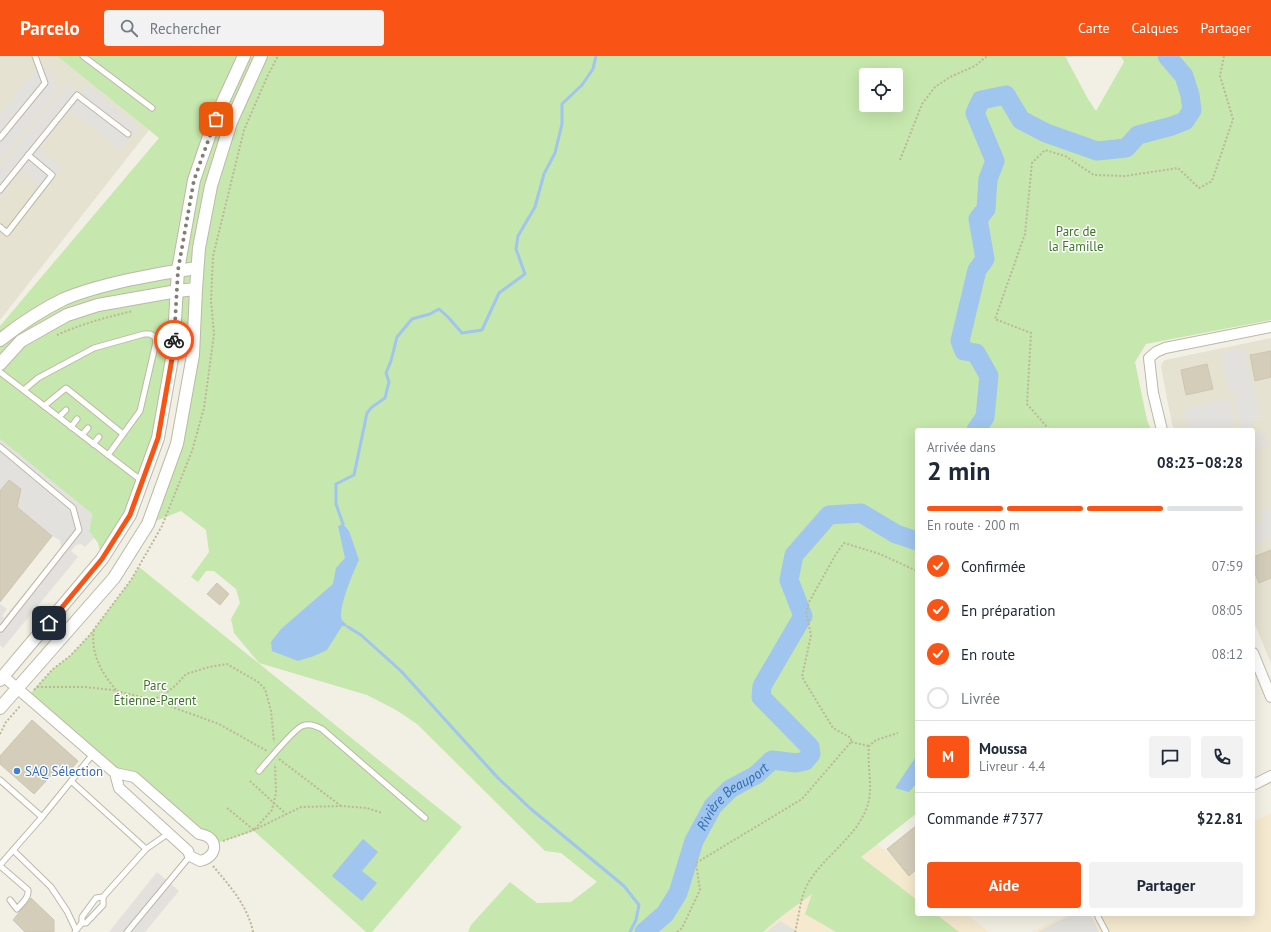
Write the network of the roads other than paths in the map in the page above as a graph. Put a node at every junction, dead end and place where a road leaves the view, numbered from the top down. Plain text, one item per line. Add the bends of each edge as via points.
1 (35, 56) edge
2 (83, 56) edge
3 (244, 56) edge
4 (261, 56) edge
5 (152, 108) dead end
6 (128, 134) dead end
7 (0, 138) edge
8 (28, 156) junction
9 (0, 190) edge
10 (0, 227) edge
11 (197, 268) junction
12 (178, 270) junction
13 (177, 291) junction
14 (196, 295) junction
15 (1271, 327) edge
16 (0, 340) edge
17 (0, 364) edge
18 (0, 372) edge
19 (24, 390) junction
20 (44, 406) junction
21 (66, 410) dead end
22 (59, 417) junction
23 (77, 419) dead end
24 (71, 427) junction
25 (88, 428) dead end
26 (1162, 428) edge
27 (123, 434) junction
28 (82, 435) junction
29 (99, 437) dead end
30 (93, 444) junction
31 (0, 448) edge
32 (108, 455) junction
33 (142, 481) junction
34 (0, 628) edge
35 (1255, 658) edge
36 (1, 677) edge
37 (16, 688) junction
38 (1271, 696) edge
39 (0, 708) edge
40 (93, 754) junction
41 (259, 771) dead end
42 (115, 773) junction
43 (1271, 776) edge
44 (0, 780) edge
45 (71, 781) junction
46 (1255, 784) edge
47 (42, 818) junction
48 (425, 818) dead end
49 (169, 833) junction
50 (146, 849) junction
51 (14, 850) junction
52 (190, 856) junction
53 (0, 866) edge
54 (103, 897) junction
55 (10, 900) dead end
56 (1098, 917) dead end
57 (82, 923) junction
58 (75, 931) edge
59 (127, 932) edge
60 (1106, 932) edge

1 - 7 lane via 45,83
2 - 5 lane
3 - 12 street via 216,119 194,180
4 - 11 street via 231,122 212,186
6 - 8 lane via 77,95
8 - 9 lane
8 - 10 lane via 52,175 7,233
11 - 12 street
11 - 14 street
12 - 13 street
12 - 16 street via 94,288 64,299
13 - 14 street
13 - 17 street via 98,305 67,315 21,341
13 - 33 street via 173,353 158,438
14 - 37 street via 193,355 177,444 148,524 114,578
15 - 26 street via 1165,348 1149,358 1153,393
18 - 19 lane
19 - 20 lane
19 - 27 lane via 38,378 94,348 150,334 155,337 156,342 140,411
20 - 22 lane
20 - 27 lane via 66,388 97,416
21 - 22 lane
22 - 24 lane
23 - 24 lane
24 - 28 lane
25 - 28 lane
27 - 32 lane
28 - 30 lane
29 - 30 lane
30 - 32 lane
31 - 34 lane via 73,508 79,530
32 - 33 lane
33 - 36 street via 130,515 102,559
35 - 38 street
36 - 37 street
37 - 39 street
37 - 40 street
40 - 42 street
40 - 45 lane
41 - 48 lane via 293,733 301,726 312,724 322,729
42 - 49 street via 120,788
42 - 52 street via 134,777 199,834 210,837 214,844 214,853 208,860 200,861
43 - 46 street
44 - 47 lane
45 - 47 lane
45 - 50 lane
47 - 51 lane
49 - 50 lane
49 - 52 street
50 - 54 lane
51 - 53 lane
51 - 58 lane via 51,887 67,911
52 - 59 lane
53 - 55 lane via 28,890 27,898 17,909
54 - 57 lane via 96,898 82,917
54 - 57 lane via 103,905 86,923
56 - 60 lane
57 - 58 lane

